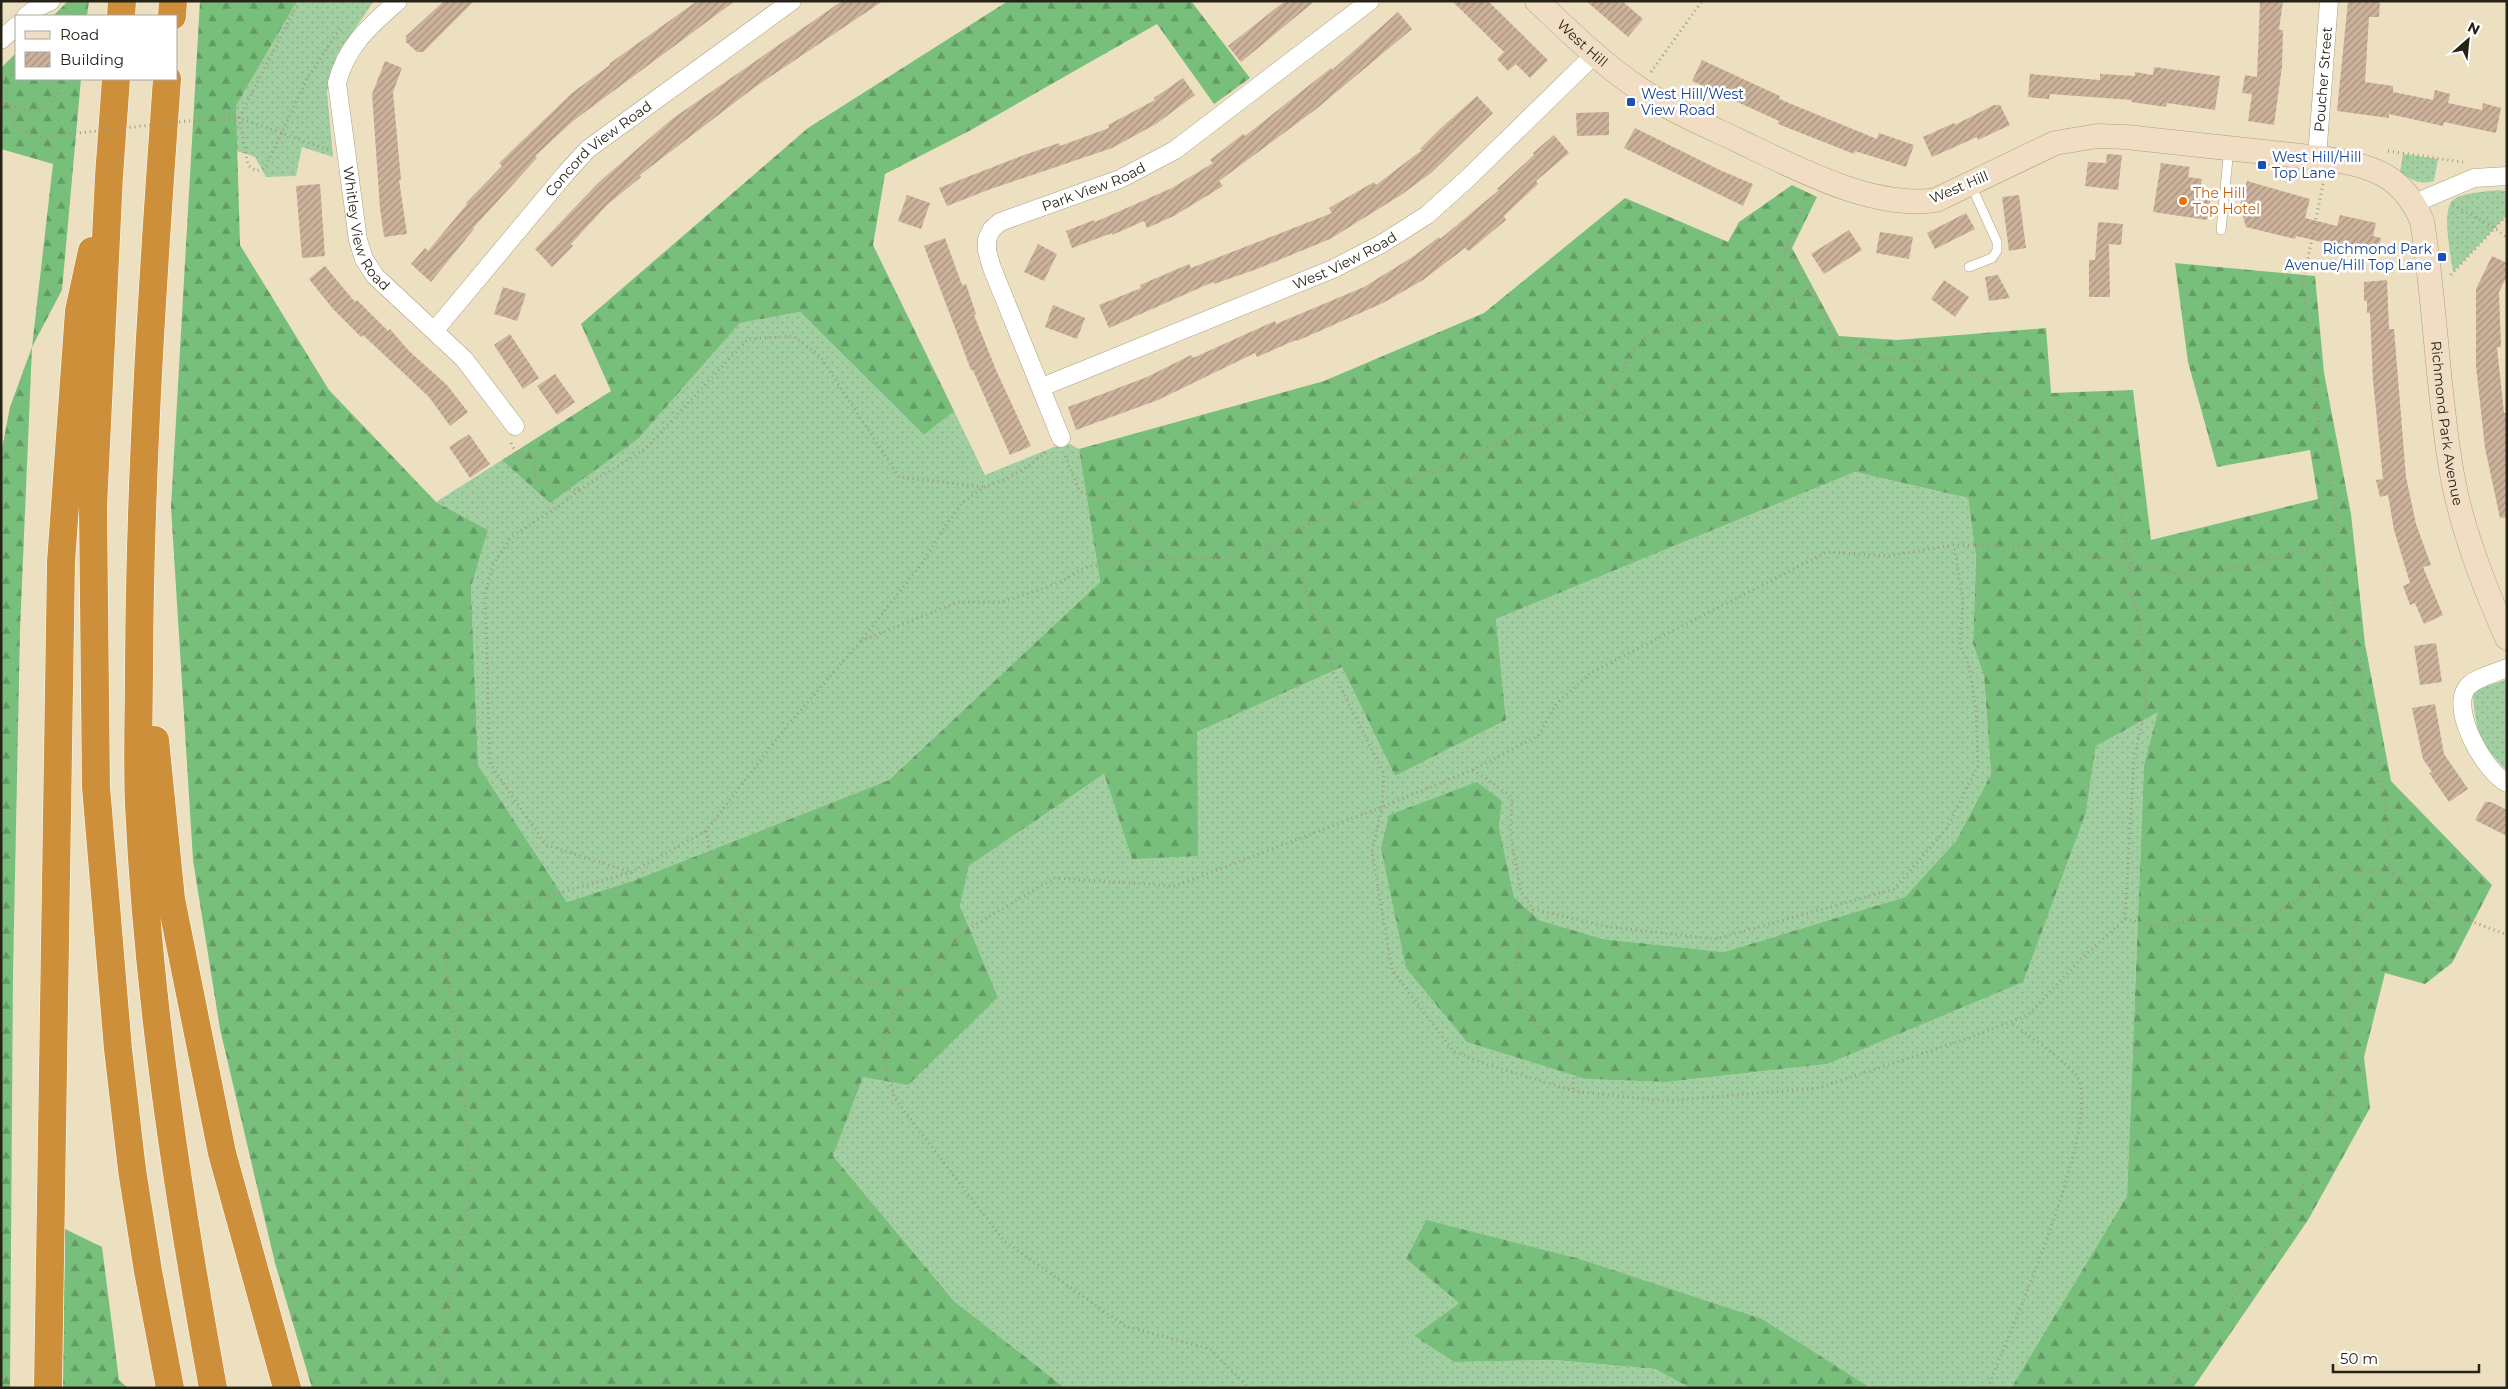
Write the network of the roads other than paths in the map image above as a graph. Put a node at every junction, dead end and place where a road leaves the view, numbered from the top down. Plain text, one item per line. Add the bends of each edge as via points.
1 (51, 1) edge
2 (122, 1) edge
3 (173, 1) edge
4 (398, 1) edge
5 (792, 1) edge
6 (1370, 1) edge
7 (1537, 1) edge
8 (2329, 1) edge
9 (27, 15) edge
10 (120, 15) edge
11 (172, 15) edge
12 (15, 27) edge
13 (1, 40) edge
14 (1596, 54) junction
15 (116, 80) edge
16 (167, 80) edge
17 (2229, 148) junction
18 (2322, 158) junction
19 (109, 176) junction
20 (2507, 176) edge
21 (1970, 184) junction
22 (2424, 199) junction
23 (2221, 230) dead end
24 (1969, 267) dead end
25 (435, 330) junction
26 (1042, 387) junction
27 (515, 426) road end
28 (1061, 438) road end
29 (140, 546) junction
30 (2507, 638) edge
31 (2507, 668) edge
32 (2507, 783) edge
33 (48, 1388) edge
34 (170, 1388) edge
35 (213, 1388) edge
36 (287, 1388) edge

1 - 9 street
2 - 10 highway
3 - 11 highway
4 - 25 street, Whitley View Road via 354,45 342,64 337,83 358,240 364,258 375,276
5 - 25 street, Concord View Road via 588,150
6 - 26 street, Park View Road via 1168,154 1120,179 1013,216 992,229 987,245 992,268
7 - 14 street, West Hill
8 - 18 street, Poucher Street
12 - 13 street
14 - 21 street, West Hill via 1663,105 1814,176 1854,190 1922,202 1936,200
14 - 26 street, West View Road via 1427,215 1383,243 1333,269
15 - 19 highway
16 - 29 highway via 149,345
17 - 18 street, West Hill
17 - 21 street, West Hill via 2126,137 2071,139 2055,143
17 - 23 lane
18 - 22 street, West Hill via 2373,168
19 - 33 highway via 79,312 61,562
19 - 34 highway via 93,507 96,787 118,1049 132,1170
20 - 22 street via 2474,178
21 - 24 lane via 1997,242 1997,252 1992,258
22 - 30 street, Richmond Park Avenue via 2422,221 2450,462 2458,503 2485,588
25 - 27 street, Whitley View Road via 464,359
26 - 28 street, Park View Road
29 - 35 highway via 139,802 148,942 166,1105
29 - 36 highway via 151,701 171,899 222,1153
31 - 32 street via 2471,683 2463,695 2464,713 2474,743 2488,767

